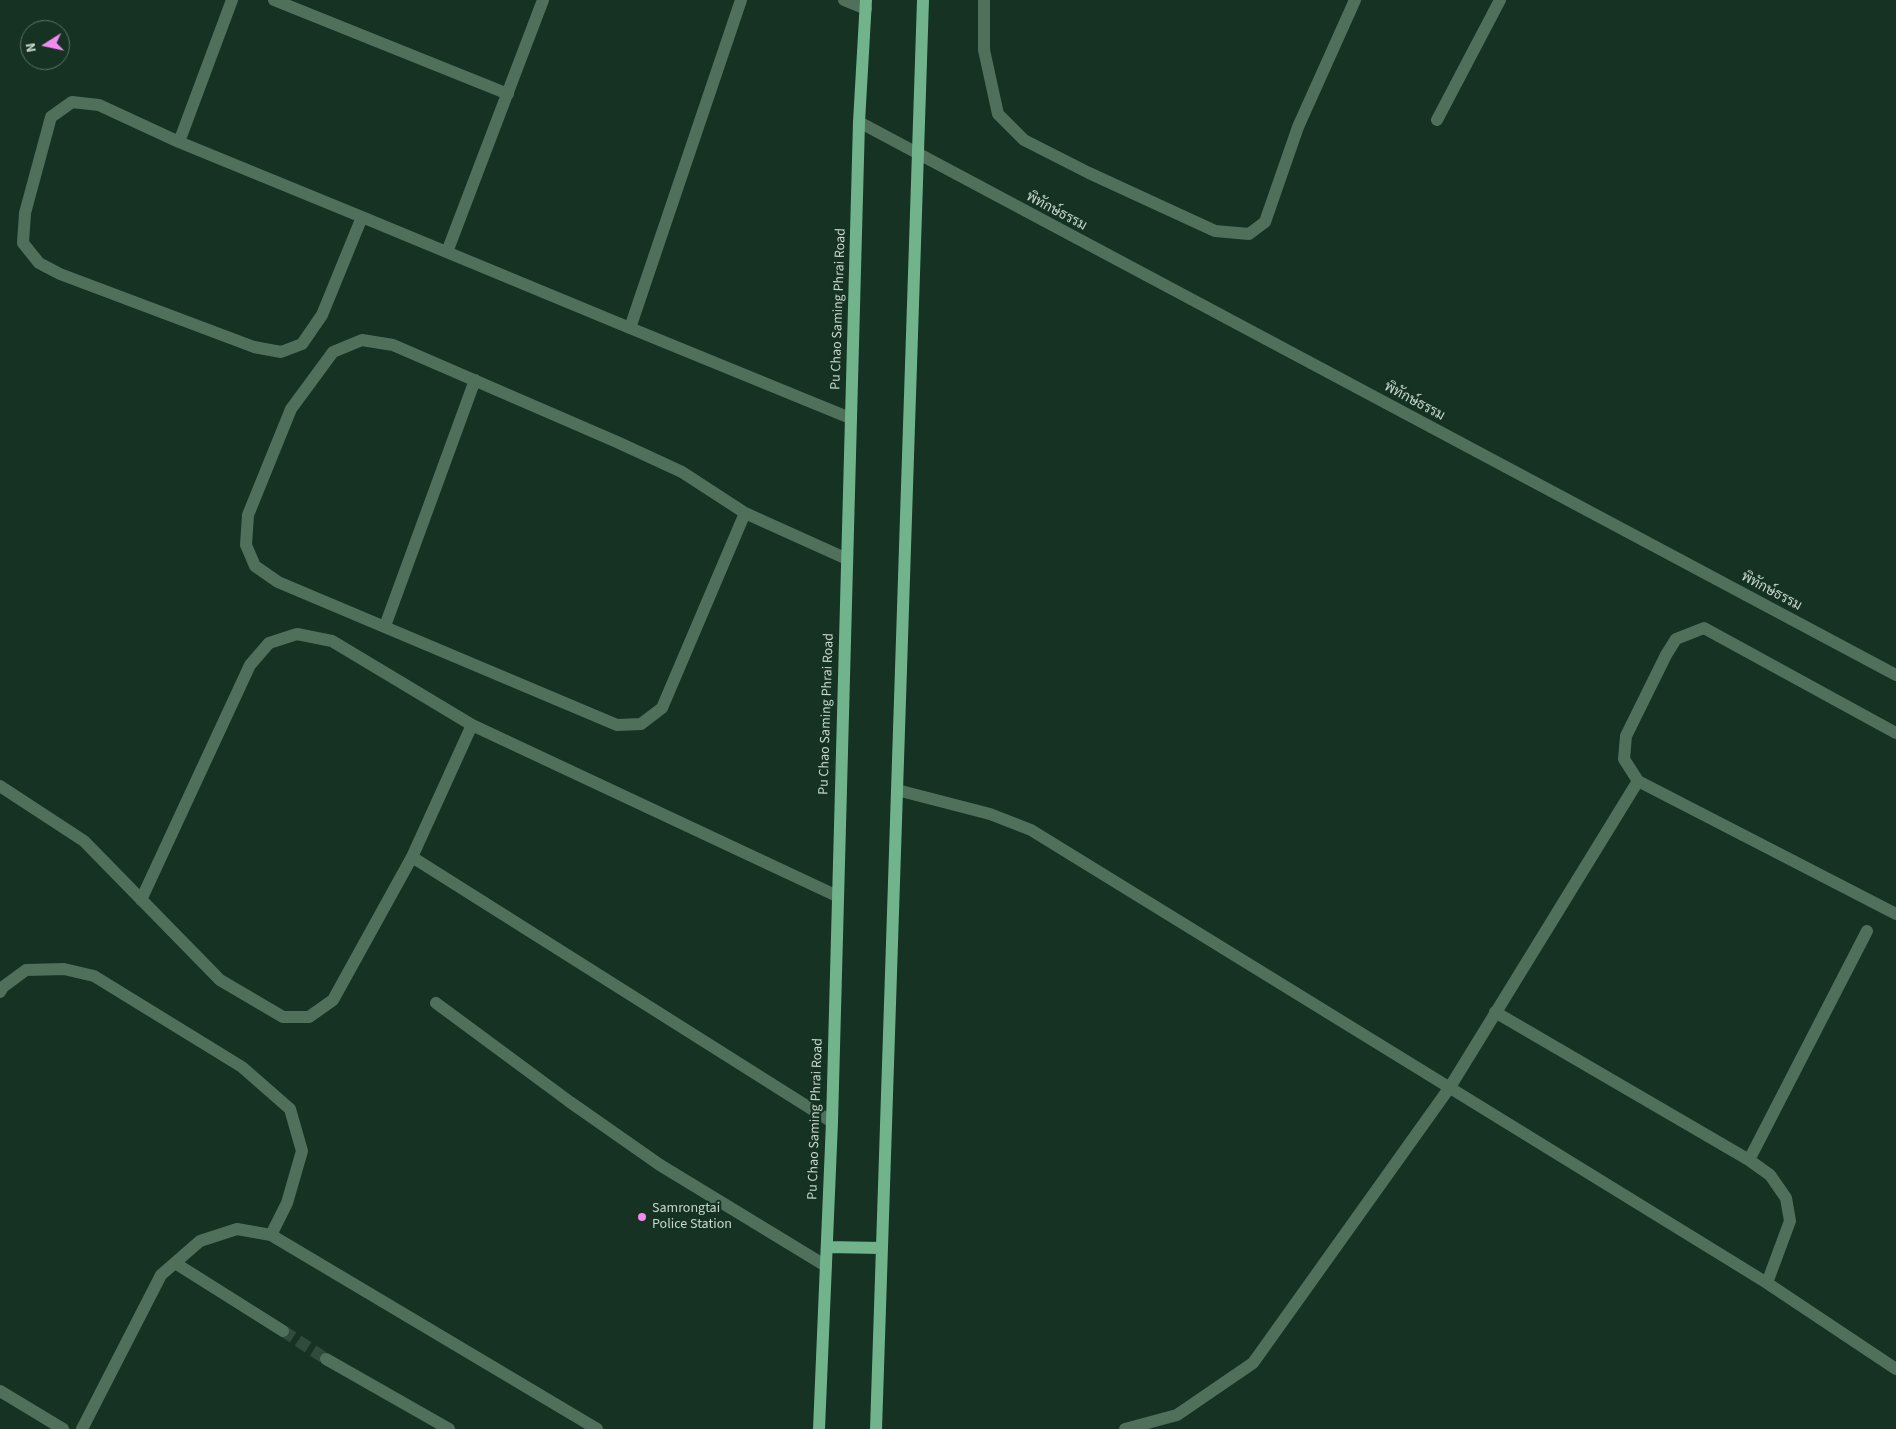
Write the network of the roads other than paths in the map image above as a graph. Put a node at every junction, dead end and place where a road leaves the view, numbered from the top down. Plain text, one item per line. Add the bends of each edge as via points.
1 (232, 0) edge
2 (274, 0) edge
3 (543, 0) edge
4 (741, 0) edge
5 (844, 0) edge
6 (923, 0) edge
7 (984, 0) edge
8 (1355, 0) edge
9 (1500, 0) edge
10 (866, 4) edge
11 (508, 94) junction
12 (1437, 120) dead end
13 (859, 122) junction
14 (179, 142) junction
15 (917, 154) junction
16 (362, 217) junction
17 (447, 252) junction
18 (630, 328) junction
19 (475, 380) junction
20 (850, 418) junction
21 (744, 514) junction
22 (847, 559) junction
23 (385, 626) junction
24 (1896, 676) edge
25 (472, 725) junction
26 (1896, 733) edge
27 (1638, 781) junction
28 (0, 786) edge
29 (897, 790) junction
30 (412, 857) junction
31 (837, 896) junction
32 (141, 900) junction
33 (1896, 914) edge
34 (1868, 931) dead end
35 (0, 992) edge
36 (436, 1003) dead end
37 (1495, 1012) junction
38 (1450, 1087) junction
39 (832, 1122) junction
40 (1749, 1160) junction
41 (271, 1235) junction
42 (827, 1247) junction
43 (881, 1248) junction
44 (175, 1263) junction
45 (826, 1266) junction
46 (1767, 1283) junction
47 (283, 1331) tunnel mouth
48 (326, 1359) tunnel mouth
49 (1896, 1369) edge
50 (0, 1391) edge
51 (63, 1429) edge
52 (82, 1429) edge
53 (449, 1429) edge
54 (597, 1429) edge
55 (819, 1429) edge
56 (876, 1429) edge
57 (1125, 1429) edge

1 - 14 street
2 - 11 street
3 - 11 street
4 - 18 street
5 - 10 street
6 - 15 main road
7 - 8 street via 984,50 998,114 1024,140 1215,231 1249,234 1265,222 1298,127
9 - 12 street
10 - 13 main road, Pu Chao Saming Phrai Road
11 - 17 street
13 - 15 street, พิทักษ์ธรรม
13 - 20 main road, Pu Chao Saming Phrai Road
14 - 16 street
14 - 16 street via 99,105 72,102 62,107 51,117 25,213 23,243 39,263 60,274 254,347 281,352 302,344 322,314
15 - 24 street, พิทักษ์ธรรม
15 - 29 main road
16 - 17 street
17 - 18 street
18 - 20 street
19 - 21 street via 682,472
19 - 23 street
19 - 23 street via 393,345 362,340 333,352 291,409 248,515 246,544 255,566 278,582
20 - 22 main road, Pu Chao Saming Phrai Road
21 - 22 street
21 - 23 street via 662,708 641,724 617,725
22 - 31 main road, Pu Chao Saming Phrai Road
25 - 30 street
25 - 31 street
25 - 32 street via 332,641 297,634 269,643 250,665
26 - 27 street via 1704,628 1676,640 1626,736 1624,759
27 - 33 street
27 - 37 street
28 - 32 street via 84,842
29 - 38 street via 990,814 1031,830
29 - 43 main road
30 - 32 street via 333,1000 309,1017 283,1017 220,980
30 - 39 street
31 - 39 main road, Pu Chao Saming Phrai Road
34 - 40 street
35 - 41 street via 26,970 64,969 94,976 242,1067 290,1109 302,1151 287,1203
36 - 45 street via 660,1164
37 - 38 street
37 - 40 street
38 - 46 street
38 - 57 street via 1253,1363 1177,1415
39 - 42 main road, Pu Chao Saming Phrai Road
40 - 46 street via 1770,1175 1786,1198 1790,1221
41 - 44 street via 237,1229 200,1240
41 - 54 street
42 - 43 main road
42 - 45 main road, Pu Chao Saming Phrai Road
43 - 56 main road
44 - 47 street
44 - 52 street via 161,1275
45 - 55 main road, Pu Chao Saming Phrai Road
46 - 49 street
48 - 53 street
50 - 51 street

